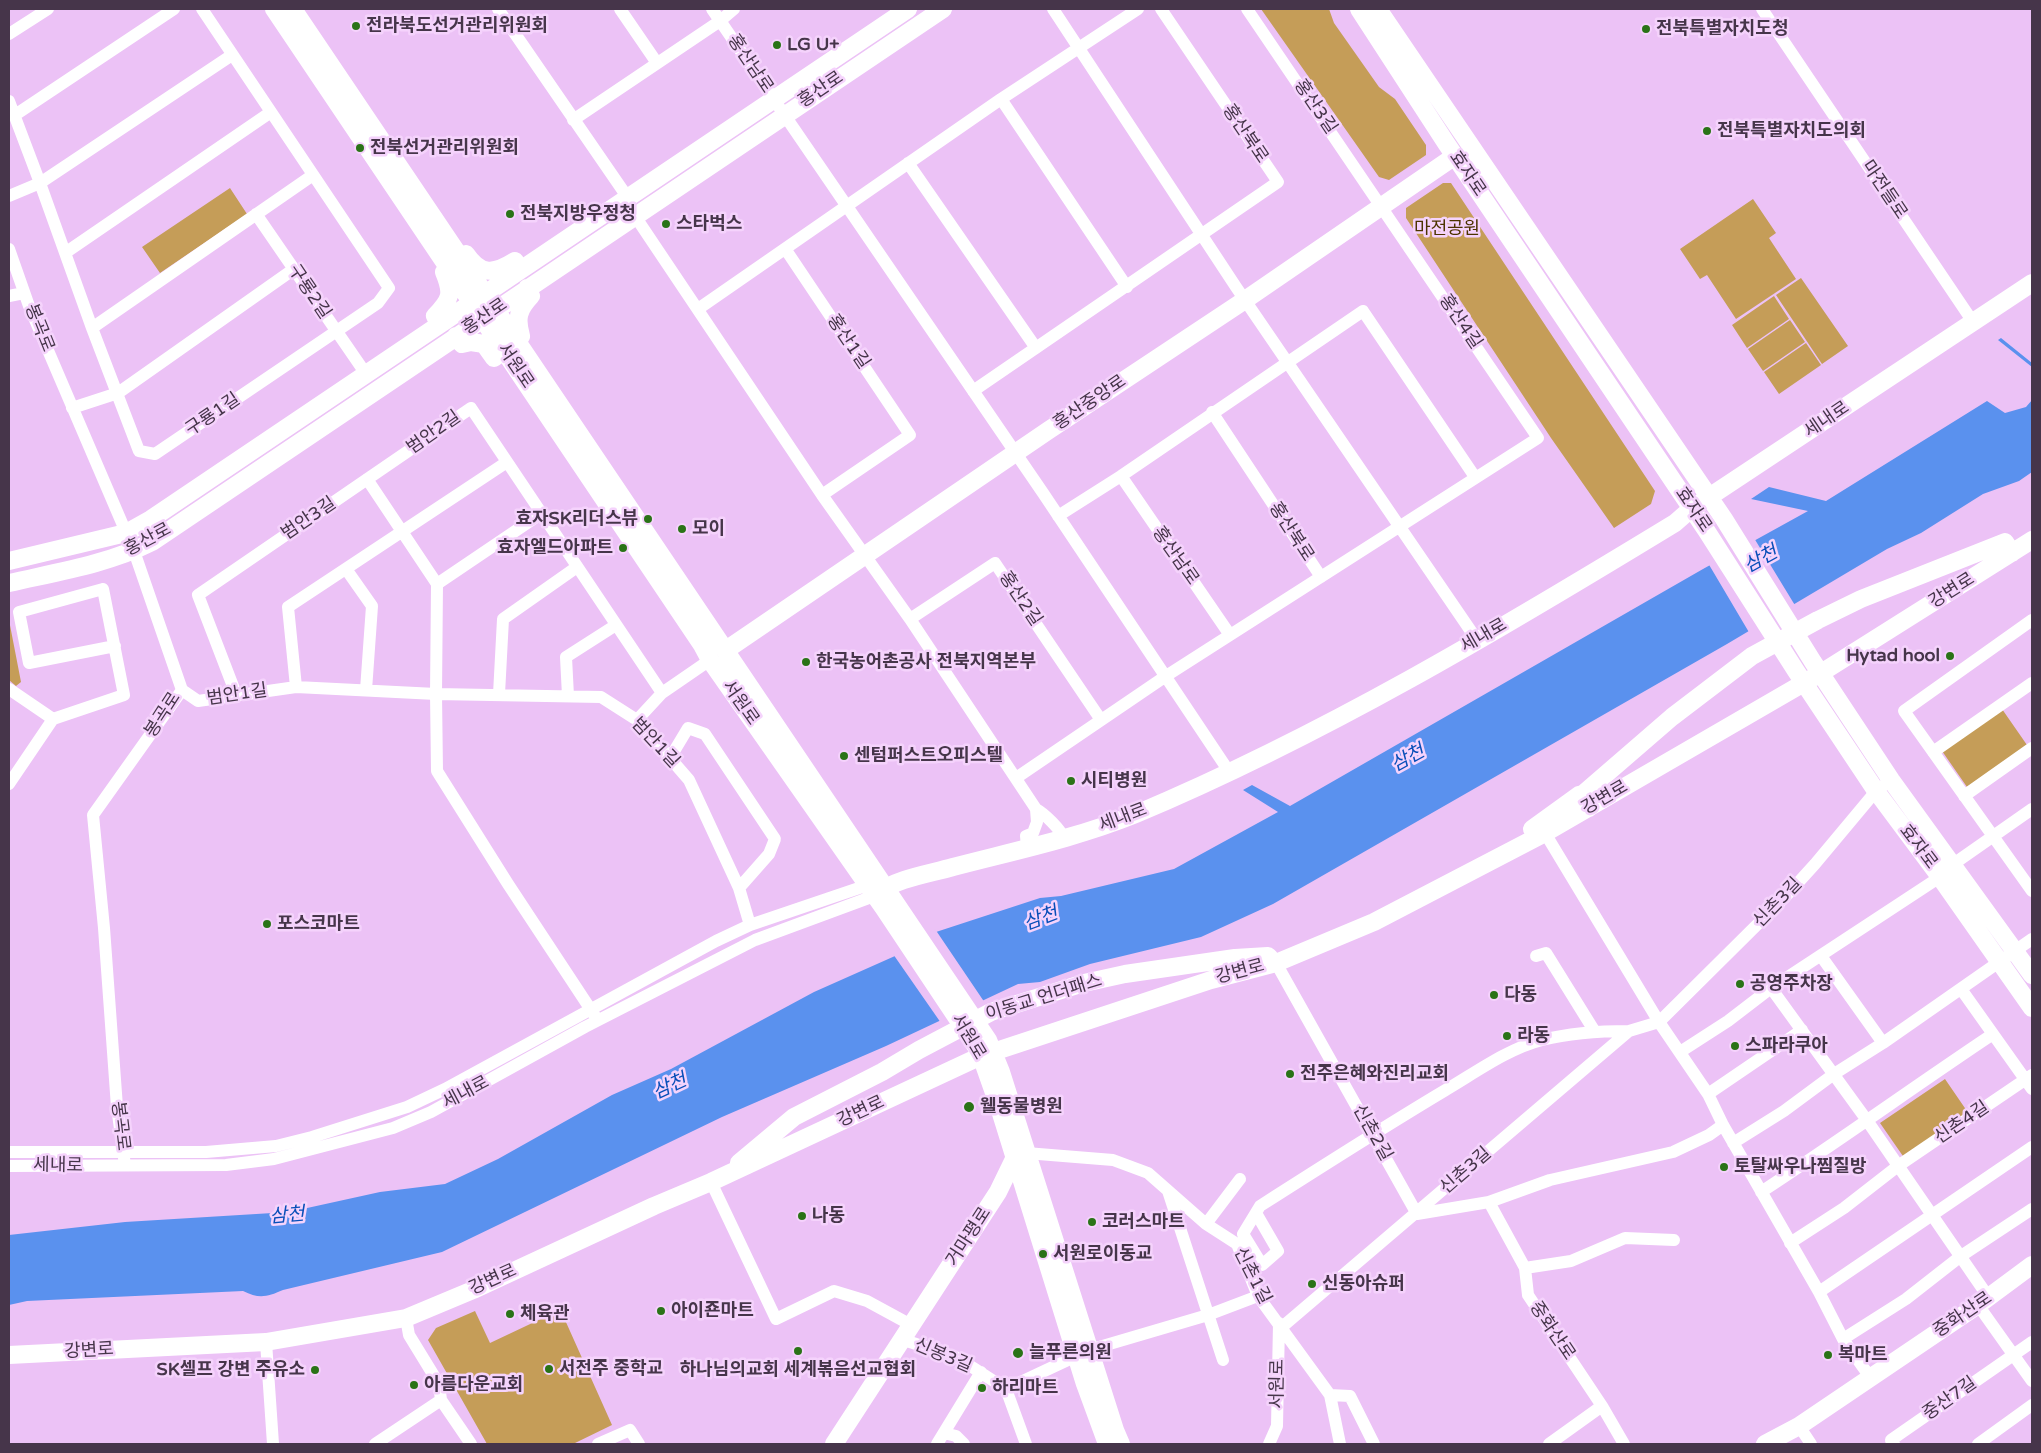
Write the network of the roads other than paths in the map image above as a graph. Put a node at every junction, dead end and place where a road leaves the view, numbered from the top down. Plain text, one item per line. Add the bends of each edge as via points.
1 (48, 9) edge
2 (174, 9) edge
3 (202, 9) edge
4 (274, 9) edge
5 (293, 9) edge
6 (498, 9) edge
7 (620, 9) edge
8 (712, 9) edge
9 (734, 9) edge
10 (908, 9) edge
11 (942, 9) edge
12 (1053, 9) edge
13 (1138, 9) edge
14 (1161, 9) edge
15 (1247, 9) edge
16 (1359, 9) edge
17 (1378, 9) edge
18 (1762, 9) edge
19 (720, 20) junction
20 (9, 34) edge
21 (1078, 49) junction
22 (232, 55) junction
23 (657, 63) junction
24 (774, 99) junction
25 (1001, 99) junction
26 (9, 101) edge
27 (271, 112) junction
28 (784, 115) junction
29 (15, 116) junction
30 (573, 120) junction
31 (1455, 156) junction
32 (908, 163) junction
33 (313, 175) junction
34 (40, 183) junction
35 (9, 196) edge
36 (628, 198) junction
37 (1383, 206) junction
38 (847, 207) junction
39 (256, 214) junction
40 (635, 216) junction
41 (1202, 235) junction
42 (9, 249) edge
43 (455, 250) junction
44 (786, 250) junction
45 (65, 253) junction
46 (522, 268) junction
47 (294, 269) junction
48 (449, 269) junction
49 (2032, 283) edge
50 (1127, 287) junction
51 (526, 288) junction
52 (24, 293) junction
53 (9, 296) edge
54 (478, 299) junction
55 (1245, 300) junction
56 (698, 309) junction
57 (489, 314) junction
58 (1973, 322) junction
59 (440, 324) junction
60 (92, 328) junction
61 (336, 331) junction
62 (456, 336) junction
63 (510, 346) junction
64 (1036, 348) junction
65 (1288, 362) junction
66 (366, 374) junction
67 (973, 391) junction
68 (118, 392) junction
69 (72, 408) junction
70 (1212, 412) junction
71 (1538, 438) joint
72 (1016, 454) junction
73 (508, 462) junction
74 (1120, 476) junction
75 (1475, 477) junction
76 (367, 479) junction
77 (822, 494) junction
78 (1708, 497) junction
79 (1691, 509) junction
80 (542, 514) junction
81 (1058, 516) junction
82 (1400, 526) junction
83 (402, 532) junction
84 (126, 533) junction
85 (2032, 540) edge
86 (134, 551) junction
87 (2012, 553) junction
88 (866, 556) junction
89 (9, 561) edge
90 (577, 567) junction
91 (346, 569) junction
92 (1321, 577) junction
93 (9, 583) edge
94 (437, 584) junction
95 (910, 619) junction
96 (2032, 620) edge
97 (616, 625) junction
98 (1230, 635) junction
99 (1477, 640) junction
100 (115, 646) junction
101 (726, 650) junction
102 (710, 660) junction
103 (1817, 668) junction
104 (1166, 676) junction
105 (1800, 677) junction
106 (2032, 683) edge
107 (296, 687) junction
108 (9, 689) edge
109 (182, 690) junction
110 (366, 690) junction
111 (662, 693) junction
112 (236, 694) junction
113 (436, 694) junction
114 (500, 694) junction
115 (568, 696) junction
116 (53, 719) junction
117 (637, 720) junction
118 (1101, 720) junction
119 (2032, 748) edge
120 (1933, 752) junction
121 (670, 758) junction
122 (1230, 773) junction
123 (1016, 778) junction
124 (1892, 780) junction
125 (9, 784) edge
126 (1876, 791) junction
127 (1964, 796) junction
128 (1586, 801) junction
129 (1036, 809) junction
130 (2032, 810) edge
131 (1993, 836) junction
132 (1538, 837) junction
133 (1064, 838) junction
134 (1028, 847) junction
135 (1946, 871) junction
136 (2030, 882) edge
137 (739, 888) junction
138 (881, 895) junction
139 (750, 925) junction
140 (2032, 939) edge
141 (2016, 950) junction
142 (1536, 956) dead end
143 (1820, 956) junction
144 (2000, 961) junction
145 (1276, 963) junction
146 (2032, 975) edge
147 (1771, 988) junction
148 (1960, 989) junction
149 (2032, 1008) edge
150 (595, 1015) junction
151 (1659, 1022) junction
152 (1802, 1030) junction
153 (1629, 1031) junction
154 (1594, 1032) junction
155 (1993, 1034) junction
156 (1883, 1043) junction
157 (985, 1048) junction
158 (1680, 1052) junction
159 (1834, 1074) junction
160 (2030, 1081) edge
161 (1708, 1094) junction
162 (1866, 1120) junction
163 (1723, 1125) junction
164 (1373, 1133) junction
165 (1733, 1143) junction
166 (2032, 1147) edge
167 (9, 1152) edge
168 (123, 1152) junction
169 (1021, 1155) junction
170 (125, 1165) junction
171 (9, 1166) edge
172 (1898, 1166) junction
173 (737, 1170) junction
174 (1240, 1178) dead end
175 (711, 1182) junction
176 (1168, 1191) junction
177 (998, 1192) junction
178 (1761, 1192) junction
179 (1026, 1195) junction
180 (1489, 1202) junction
181 (2032, 1209) edge
182 (1256, 1213) junction
183 (1417, 1214) junction
184 (1933, 1215) junction
185 (1206, 1224) junction
186 (1674, 1240) dead end
187 (1790, 1243) junction
188 (1961, 1256) junction
189 (1262, 1265) junction
190 (2032, 1266) edge
191 (1525, 1268) junction
192 (1252, 1280) junction
193 (1819, 1292) junction
194 (1258, 1296) junction
195 (1984, 1302) junction
196 (1208, 1315) junction
197 (406, 1318) junction
198 (1281, 1325) junction
199 (908, 1333) junction
200 (1843, 1339) junction
201 (266, 1342) junction
202 (2032, 1342) edge
203 (1083, 1354) junction
204 (9, 1355) edge
205 (2014, 1355) junction
206 (1223, 1360) dead end
207 (981, 1372) junction
208 (1870, 1378) junction
209 (2032, 1381) edge
210 (1006, 1389) junction
211 (1330, 1395) junction
212 (442, 1400) junction
213 (2032, 1404) edge
214 (1602, 1406) junction
215 (1799, 1426) junction
216 (940, 1439) edge
217 (273, 1444) edge
218 (376, 1444) edge
219 (471, 1444) edge
220 (598, 1444) edge
221 (639, 1444) edge
222 (834, 1444) edge
223 (964, 1444) edge
224 (1026, 1444) edge
225 (1107, 1444) edge
226 (1121, 1444) edge
227 (1270, 1444) edge
228 (1340, 1444) edge
229 (1374, 1444) edge
230 (1549, 1444) edge
231 (1624, 1444) edge
232 (1766, 1444) edge
233 (1811, 1444) edge
234 (1894, 1444) edge
235 (1978, 1444) edge

1 - 20 street
2 - 29 street
3 - 22 street, 구룡2길
4 - 48 street, 서원로
5 - 43 street, 서원로
6 - 30 street
7 - 23 street
8 - 19 street, 홍산남로
9 - 19 street, 홍산남로
10 - 24 street, 홍산로
11 - 28 street, 홍산로
12 - 21 street
13 - 21 street
14 - 41 street, 홍산북로 via 1278,182
15 - 37 street, 홍산3길
16 - 31 street, 효자로
17 - 78 street, 효자로
18 - 58 street, 마전들로
19 - 23 street, 홍산남로
19 - 24 street, 홍산남로
21 - 25 street
21 - 41 street
22 - 27 street, 구룡2길
22 - 34 street
23 - 30 street, 홍산남로
24 - 28 street, 홍산남로
24 - 36 street, 홍산로
25 - 32 street
25 - 50 street
26 - 29 street, 구룡1길
27 - 33 street, 구룡2길
27 - 45 street
28 - 38 street, 홍산남로
28 - 40 street, 홍산로
29 - 34 street, 구룡1길
30 - 36 street
31 - 37 street, 홍산중앙로
31 - 79 street, 효자로
32 - 38 street
32 - 64 street
33 - 39 street
33 - 61 street, 구룡2길 via 389,288 378,303
34 - 35 street
34 - 45 street, 구룡1길
36 - 46 street, 홍산로
37 - 55 street, 홍산중앙로
37 - 71 street, 홍산4길
38 - 44 street
38 - 67 street, 홍산남로
39 - 47 street, 구룡2길
39 - 60 street
40 - 51 street, 홍산로
40 - 56 street
41 - 50 street, 홍산북로
41 - 55 street
42 - 52 street, 봉곡로
43 - 46 street via 460,246 470,260 484,270 496,272 516,261
43 - 54 street, 서원로
44 - 56 street
44 - 77 street, 홍산1길 via 910,435
45 - 60 street, 구룡1길
46 - 54 street, 홍산로
47 - 61 street, 구룡2길
47 - 68 street
48 - 54 street, 서원로
48 - 59 street via 444,272 450,288 447,304 435,316
49 - 58 street, 세내로
50 - 64 street, 홍산북로
51 - 57 street, 홍산로
51 - 63 street via 531,296 518,311 521,336
52 - 53 street
52 - 69 street, 봉곡로
54 - 57 street, 서원로
54 - 59 street, 홍산로
55 - 65 street
55 - 72 street, 홍산중앙로
56 - 77 street
57 - 62 street, 홍산로
57 - 63 street, 서원로
58 - 78 street, 세내로
59 - 66 street, 홍산로
60 - 68 street, 구룡1길
61 - 66 street
61 - 68 street, 구룡1길 via 155,454 139,451
62 - 63 street via 462,344 484,344 494,358
62 - 86 street, 홍산로 via 152,542
63 - 101 street, 서원로
63 - 102 street, 서원로
64 - 67 street
65 - 70 street
65 - 75 street via 1364,311
65 - 82 street
66 - 84 street, 홍산로 via 168,509
67 - 72 street, 홍산남로
68 - 69 street
69 - 84 street, 봉곡로
70 - 74 street
70 - 92 street, 홍산북로
71 - 75 street, 홍산북로
72 - 81 street, 홍산남로
72 - 88 street, 홍산중앙로
73 - 76 street, 범안2길 via 471,408
73 - 80 street, 범안2길
73 - 83 street
74 - 81 street
74 - 98 street, 홍산남로
75 - 82 street, 홍산북로
76 - 83 street
76 - 112 street, 범안3길 via 198,595
77 - 88 street
78 - 79 street, 세내로
78 - 103 street, 효자로
79 - 99 street, 세내로 via 1667,528
79 - 105 street, 효자로
80 - 90 street, 범안2길
80 - 94 street
81 - 104 street, 홍산남로
82 - 92 street, 홍산북로
82 - 99 street
83 - 91 street
83 - 94 street
84 - 86 street, 봉곡로
84 - 89 street, 홍산로
85 - 87 street, 강변로
86 - 93 street, 홍산로
86 - 109 street, 봉곡로
87 - 103 street, 강변로
87 - 128 street via 2005,542 1861,599 1752,656 1672,717
88 - 95 street
88 - 101 street, 홍산중앙로
90 - 97 street, 범안2길
90 - 114 street via 502,619
91 - 107 street via 288,607
91 - 110 street via 372,606
92 - 98 street, 홍산북로
94 - 113 street
95 - 118 street, 홍산2길 via 995,562
95 - 123 street
96 - 120 street via 1904,711
97 - 111 street, 범안2길
97 - 115 street via 566,657
98 - 104 street
99 - 122 street, 세내로 via 1375,698
100 - 100 street via 29,663 19,612 103,589
100 - 116 street via 124,695
101 - 138 street, 서원로
102 - 111 street
102 - 138 street, 서원로
103 - 105 street, 강변로
103 - 124 street, 효자로
104 - 118 street
104 - 122 street, 홍산남로
105 - 126 street, 효자로
105 - 128 street, 강변로
106 - 120 street
107 - 110 street, 범안1길
107 - 112 street, 범안1길
108 - 116 street
109 - 112 street, 범안1길 via 198,701
109 - 168 street, 봉곡로 via 93,815
110 - 113 street, 범안1길
111 - 117 street
113 - 114 street, 범안1길
113 - 150 street via 437,771
114 - 115 street, 범안1길
115 - 117 street, 범안1길 via 602,697
116 - 125 street
117 - 121 street, 범안1길
118 - 123 street
119 - 127 street
120 - 127 street
121 - 137 street, 범안1길 via 689,780
121 - 137 street via 688,728 705,734 775,839 769,854
122 - 133 street, 세내로 via 1115,822
123 - 129 street
124 - 126 street, 신촌3길
124 - 135 street, 효자로
126 - 135 street, 효자로
126 - 151 street, 신촌3길 via 1786,896
127 - 131 street
128 - 132 street via 1579,795 1526,833
129 - 133 street via 1060,829
129 - 134 street via 1033,833 1026,836
130 - 131 street
131 - 135 street
131 - 136 street
132 - 145 street, 강변로 via 1374,922
132 - 151 street
133 - 134 street, 세내로
134 - 138 street, 세내로
135 - 141 street, 효자로
135 - 143 street
135 - 144 street, 효자로
137 - 139 street, 범안1길
138 - 139 street, 세내로
138 - 150 street, 세내로 via 754,940
138 - 157 street, 서원로
139 - 150 street, 세내로 via 716,941
140 - 141 street
141 - 144 street
141 - 146 street, 효자로
142 - 154 street via 1546,952
143 - 147 street
143 - 156 street
144 - 148 street
144 - 149 street, 효자로
145 - 157 street, 강변로
145 - 164 street, 신촌2길
145 - 173 street, 이동교 언더패스 via 1268,956 1235,958 1125,974 1084,983 991,1012 794,1117 739,1161
147 - 152 street
147 - 158 street
148 - 155 street
148 - 156 street
150 - 168 street, 세내로 via 407,1107 312,1137 246,1150
150 - 170 street, 세내로 via 431,1112 393,1128 274,1159 226,1165
151 - 153 street, 신촌3길
151 - 158 street
152 - 159 street
152 - 161 street
153 - 154 street, 신촌3길
153 - 183 street, 신촌3길
154 - 164 street, 신촌3길 via 1542,1040 1523,1047
155 - 160 street
155 - 162 street
156 - 159 street
157 - 169 street, 서원로
157 - 173 street, 강변로
158 - 161 street
159 - 162 street
159 - 165 street
160 - 172 street, 신촌4길
161 - 163 street
162 - 172 street
162 - 178 street
163 - 165 street
163 - 180 street via 1673,1152 1550,1180
164 - 182 street, 신촌3길 via 1260,1206
164 - 183 street, 신촌2길
165 - 178 street
166 - 184 street
167 - 168 street, 세내로
168 - 170 street, 봉곡로
169 - 176 street, 신촌1길 via 1113,1160 1148,1173
169 - 177 street, 거마평로
169 - 179 street, 서원로
169 - 203 street, 서원로
170 - 171 street, 세내로
172 - 184 street
172 - 187 street, 신촌4길 via 1844,1208
173 - 175 street, 강변로
174 - 185 street
175 - 197 street, 강변로
175 - 199 street via 776,1319 834,1291 867,1301
176 - 185 street, 신촌1길
176 - 196 street
177 - 179 street
177 - 199 street, 거마평로
178 - 187 street
179 - 203 street, 서원로
180 - 183 street
180 - 191 street
181 - 188 street
182 - 189 street, 신촌3길 via 1243,1234
182 - 189 street via 1278,1251
183 - 198 street, 신촌3길
184 - 188 street
184 - 193 street
185 - 192 street, 신촌1길 via 1237,1244
186 - 191 street via 1624,1238 1571,1261
187 - 193 street
188 - 195 street
188 - 200 street via 1906,1299
189 - 192 street
190 - 195 street, 중화산로
191 - 214 street, 중화산로 via 1528,1295
192 - 194 street, 신촌1길
193 - 200 street
194 - 196 street
194 - 198 street, 신촌1길
195 - 205 street
195 - 208 street, 중화산로
196 - 203 street
196 - 206 street
197 - 201 street, 강변로
197 - 212 street via 409,1334 439,1384
198 - 211 street, 신촌1길
198 - 227 street, 서원로 via 1277,1426
199 - 207 street, 신봉3길
199 - 222 street, 거마평로
200 - 208 street
201 - 204 street, 강변로
201 - 217 street
202 - 205 street, 중산7길
203 - 210 street
203 - 225 street, 서원로
203 - 226 street, 서원로
205 - 209 street
205 - 234 street, 중산7길 via 1891,1440
207 - 210 street, 신봉3길
207 - 216 street, 신봉3길
208 - 215 street, 중화산로
210 - 224 street
211 - 228 street, 신촌1길
211 - 229 street via 1350,1396
212 - 218 street
212 - 219 street
213 - 235 street
214 - 230 street
214 - 231 street, 중화산로
215 - 232 street, 중화산로
215 - 233 street
216 - 223 street, 신봉3길 via 956,1436
220 - 221 street via 630,1430

